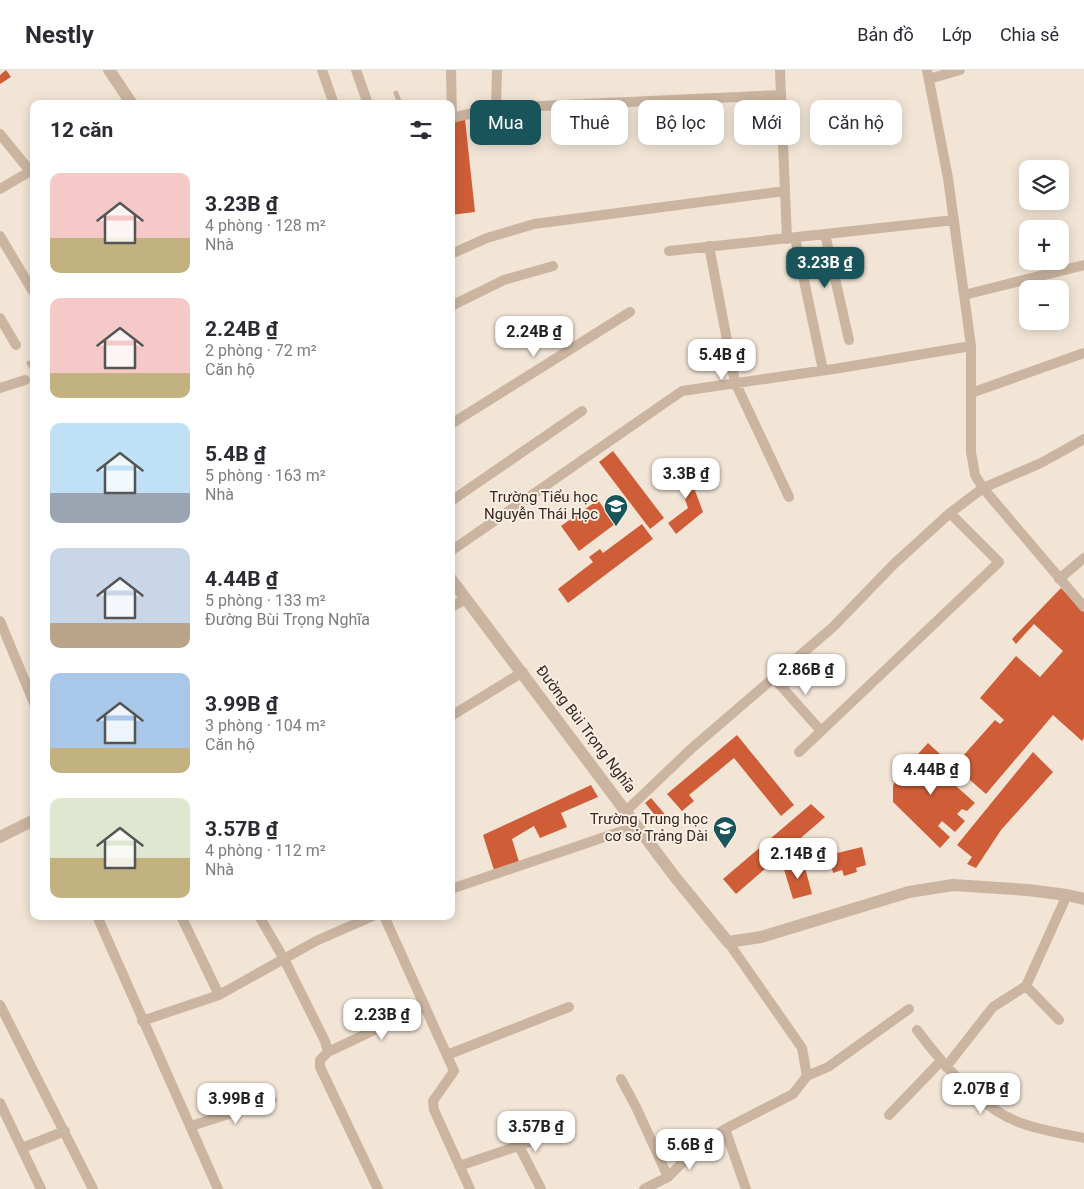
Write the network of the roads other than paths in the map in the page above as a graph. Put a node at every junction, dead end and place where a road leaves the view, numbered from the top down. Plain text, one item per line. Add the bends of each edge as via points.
1 (109, 70) edge
2 (322, 70) edge
3 (356, 70) edge
4 (451, 70) edge
5 (497, 70) edge
6 (780, 70) edge
7 (960, 70) edge
8 (928, 74) edge
9 (396, 94) dead end
10 (781, 95) junction
11 (129, 100) edge
12 (333, 100) edge
13 (367, 100) edge
14 (398, 100) edge
15 (452, 100) edge
16 (496, 100) edge
17 (541, 106) edge
18 (470, 114) edge
19 (455, 117) edge
20 (0, 134) edge
21 (30, 168) edge
22 (30, 171) edge
23 (0, 189) edge
24 (784, 191) junction
25 (954, 220) junction
26 (825, 234) junction
27 (0, 236) edge
28 (791, 239) junction
29 (709, 246) junction
30 (669, 251) dead end
31 (455, 252) edge
32 (1084, 265) edge
33 (553, 266) dead end
34 (30, 287) edge
35 (964, 295) junction
36 (455, 304) edge
37 (630, 312) dead end
38 (0, 318) edge
39 (849, 340) dead end
40 (16, 345) dead end
41 (971, 346) junction
42 (1084, 353) edge
43 (823, 370) junction
44 (25, 380) dead end
45 (735, 382) junction
46 (0, 388) edge
47 (971, 393) junction
48 (582, 411) dead end
49 (455, 421) edge
50 (1084, 439) edge
51 (983, 488) junction
52 (789, 497) dead end
53 (455, 498) edge
54 (950, 513) junction
55 (455, 548) edge
56 (1084, 558) edge
57 (1059, 579) junction
58 (455, 584) edge
59 (466, 599) junction
60 (455, 605) edge
61 (1084, 607) edge
62 (0, 621) edge
63 (523, 672) junction
64 (773, 677) junction
65 (30, 693) edge
66 (455, 714) edge
67 (821, 731) junction
68 (799, 752) dead end
69 (626, 811) junction
70 (30, 822) edge
71 (637, 826) junction
72 (0, 837) edge
73 (455, 888) edge
74 (1067, 895) junction
75 (1084, 899) edge
76 (99, 920) edge
77 (183, 920) edge
78 (260, 920) edge
79 (386, 920) edge
80 (348, 921) edge
81 (728, 942) junction
82 (284, 959) junction
83 (1026, 986) junction
84 (219, 994) junction
85 (0, 1005) edge
86 (425, 1006) junction
87 (568, 1007) dead end
88 (909, 1009) dead end
89 (1059, 1020) dead end
90 (142, 1021) junction
91 (917, 1030) dead end
92 (328, 1052) junction
93 (447, 1054) junction
94 (943, 1064) junction
95 (807, 1076) junction
96 (621, 1080) dead end
97 (272, 1100) dead end
98 (0, 1103) edge
99 (889, 1115) dead end
100 (191, 1126) junction
101 (725, 1129) junction
102 (65, 1131) junction
103 (545, 1137) dead end
104 (1084, 1138) edge
105 (519, 1146) junction
106 (22, 1148) junction
107 (459, 1166) junction
108 (668, 1177) junction
109 (41, 1189) edge
110 (93, 1189) edge
111 (218, 1189) edge
112 (378, 1189) edge
113 (470, 1189) edge
114 (542, 1189) edge
115 (644, 1189) edge
116 (746, 1189) edge

1 - 11 street
2 - 12 street
3 - 13 street
4 - 15 street
5 - 16 street
6 - 10 street
7 - 8 street
8 - 25 street
9 - 14 lane
10 - 17 street
10 - 24 street
18 - 19 street
20 - 21 street
22 - 23 street
24 - 28 street
24 - 31 street via 534,224 487,238
25 - 26 street
25 - 35 street
26 - 28 street
26 - 39 street
27 - 34 street
28 - 29 street
28 - 43 street
29 - 30 street
29 - 45 street
32 - 35 street
33 - 36 street via 504,280
35 - 41 street
37 - 49 street
38 - 40 street
41 - 43 street
41 - 47 street
42 - 47 street
43 - 45 street
44 - 46 street
45 - 52 street
45 - 55 street via 682,391 667,399
47 - 51 street via 972,452 975,475
48 - 53 street
50 - 51 street via 1041,463
51 - 54 street
51 - 57 street
54 - 64 street via 833,626
54 - 67 street via 1000,562
56 - 57 street
57 - 61 street
58 - 59 street, Đường Bùi Trọng Nghĩa
59 - 60 street
59 - 63 street, Đường Bùi Trọng Nghĩa
62 - 65 street
63 - 66 street
63 - 69 street, Đường Bùi Trọng Nghĩa
64 - 67 street
64 - 69 street
67 - 68 street
69 - 71 street, Đường Bùi Trọng Nghĩa
70 - 72 street
71 - 73 street
71 - 81 street, Đường Bùi Trọng Nghĩa
74 - 75 street
74 - 81 street via 959,884 910,892 762,937
74 - 83 street
76 - 90 street
77 - 84 street
78 - 82 street
79 - 86 street
80 - 82 street
81 - 95 street via 802,1048
82 - 84 street
82 - 92 street
83 - 89 street
83 - 94 street via 993,1007
84 - 90 street
85 - 102 street
86 - 92 street
86 - 93 street
87 - 93 street
88 - 95 street via 828,1067
90 - 100 street
91 - 94 street
92 - 112 street via 320,1060 320,1067
93 - 107 street via 454,1070 433,1101
94 - 99 street
94 - 104 street via 988,1105 1023,1124
95 - 101 street via 793,1094
96 - 108 street
97 - 100 street
98 - 106 street
100 - 111 street
101 - 108 street via 695,1150
101 - 116 street
102 - 106 street
102 - 110 street
103 - 105 street
105 - 107 street
105 - 114 street
106 - 109 street
107 - 113 street
108 - 115 street

